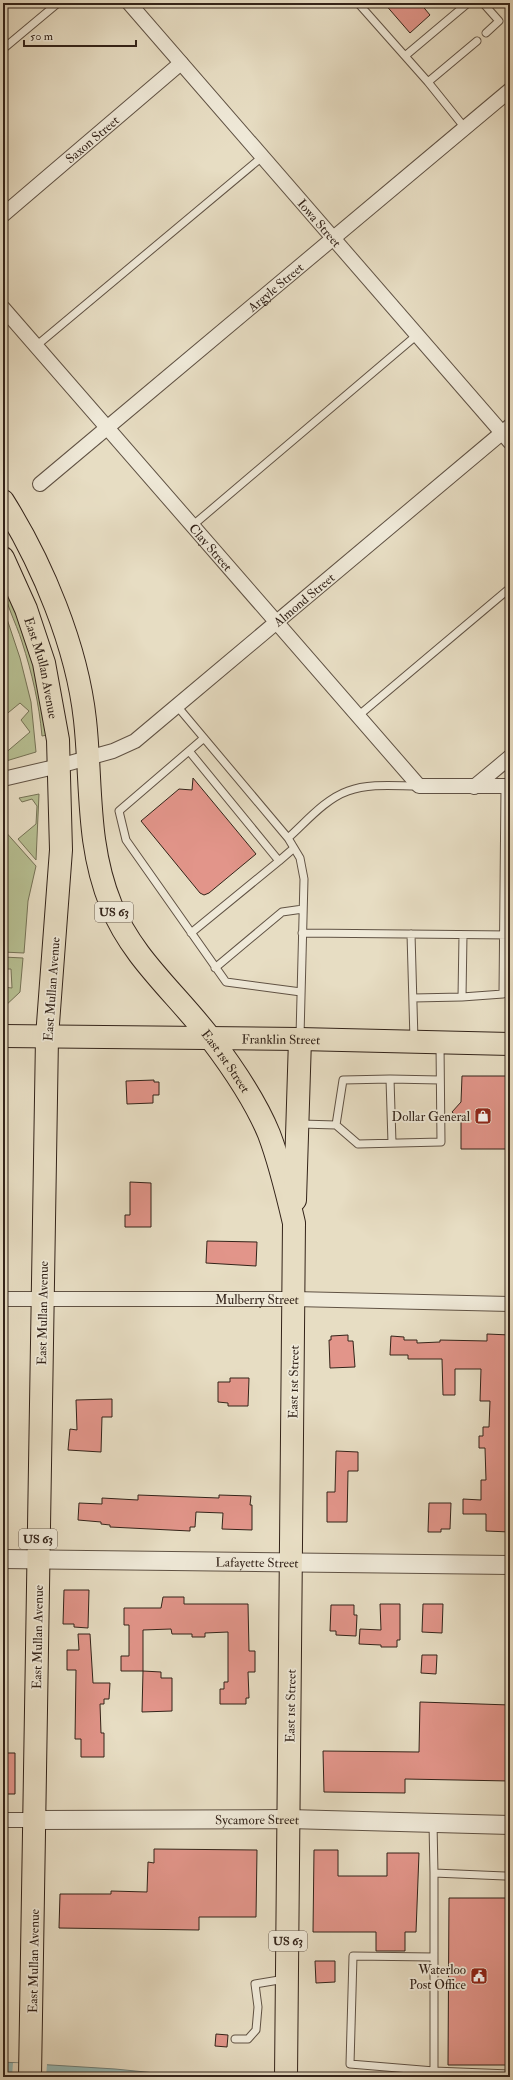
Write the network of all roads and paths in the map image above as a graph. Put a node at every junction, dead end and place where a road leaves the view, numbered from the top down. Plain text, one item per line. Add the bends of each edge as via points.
1 (58, 3) edge
2 (128, 3) edge
3 (358, 3) edge
4 (468, 3) edge
5 (483, 3) edge
6 (486, 33) dead end
7 (477, 41) dead end
8 (3, 49) edge
9 (405, 56) junction
10 (180, 63) junction
11 (428, 82) junction
12 (510, 90) edge
13 (465, 128) junction
14 (262, 156) junction
15 (3, 214) edge
16 (333, 238) junction
17 (3, 308) edge
18 (417, 335) junction
19 (36, 346) junction
20 (107, 428) junction
21 (507, 434) edge
22 (40, 484) dead end
23 (3, 500) edge
24 (192, 526) junction
25 (3, 558) edge
26 (510, 588) edge
27 (276, 623) junction
28 (177, 706) junction
29 (358, 716) junction
30 (204, 738) junction
31 (189, 751) junction
32 (88, 757) junction
33 (510, 757) edge
34 (59, 766) junction
35 (3, 779) edge
36 (419, 786) junction
37 (474, 786) junction
38 (507, 786) edge
39 (288, 838) junction
40 (294, 848) junction
41 (279, 861) junction
42 (303, 910) junction
43 (191, 933) junction
44 (302, 933) junction
45 (411, 934) junction
46 (463, 935) junction
47 (507, 935) edge
48 (215, 968) junction
49 (301, 992) junction
50 (462, 996) junction
51 (413, 998) junction
52 (3, 1036) edge
53 (47, 1037) junction
54 (210, 1037) junction
55 (300, 1039) junction
56 (414, 1042) junction
57 (440, 1043) junction
58 (510, 1044) edge
59 (390, 1079) junction
60 (440, 1080) junction
61 (298, 1124) junction
62 (336, 1125) junction
63 (392, 1142) junction
64 (294, 1223) junction
65 (3, 1298) edge
66 (294, 1298) junction
67 (42, 1299) junction
68 (510, 1304) edge
69 (3, 1559) edge
70 (38, 1560) junction
71 (291, 1563) junction
72 (510, 1565) edge
73 (289, 1819) junction
74 (3, 1820) edge
75 (35, 1820) junction
76 (433, 1823) junction
77 (510, 1825) edge
78 (434, 1873) junction
79 (505, 1876) dead end
80 (433, 1957) junction
81 (287, 1978) junction
82 (235, 2039) dead end
83 (286, 2070) edge
84 (434, 2071) junction
85 (510, 2074) edge
86 (30, 2077) edge

1 - 8 lane
2 - 10 street, Iowa Street
3 - 9 lane
4 - 9 lane
5 - 6 lane via 499,21
7 - 11 lane
9 - 11 lane
10 - 14 street, Iowa Street
10 - 15 street, Saxon Street
11 - 13 lane
12 - 13 street, Argyle Street
13 - 16 street, Argyle Street
14 - 16 street, Iowa Street
14 - 19 lane
16 - 18 street, Iowa Street
16 - 20 street, Argyle Street
17 - 19 street, Clay Street
18 - 21 street, Iowa Street
18 - 24 lane
19 - 20 street, Clay Street
20 - 22 street, Argyle Street
20 - 24 street, Clay Street
21 - 27 street, Almond Street
23 - 32 main road, US 63 via 37,564 62,626 80,692
24 - 27 street, Clay Street
25 - 34 main road, East Mullan Avenue / US 63 via 26,609 44,663 54,712
26 - 29 lane
27 - 28 street, Almond Street
27 - 29 street, Clay Street
28 - 30 lane
28 - 32 street, Almond Street via 134,741 121,748
29 - 36 street, Clay Street
30 - 31 lane
30 - 39 lane
31 - 41 lane
31 - 43 lane via 119,811 126,840
32 - 34 street, Almond Street
32 - 54 main road, East 1st Street / US 63 via 88,792 96,856 101,878 118,923 157,976
33 - 37 street
34 - 35 street, Almond Street
34 - 53 main road, East Mullan Avenue / US 63 via 61,850
36 - 37 street
36 - 39 lane via 372,786 347,791 332,800
37 - 38 street
38 - 47 lane
39 - 40 lane
40 - 41 lane
40 - 42 lane via 302,867
41 - 43 lane
42 - 44 lane
42 - 48 lane via 282,912
43 - 48 lane
44 - 45 lane
44 - 49 lane
45 - 46 lane
45 - 51 lane
46 - 47 lane
46 - 50 lane
47 - 50 lane via 503,994
48 - 49 lane via 226,982
49 - 55 lane
50 - 51 lane
51 - 56 lane
52 - 53 main road, Franklin Street
53 - 54 main road, Franklin Street
53 - 67 main road, East Mullan Avenue / US 63
54 - 55 main road, Franklin Street
54 - 64 main road, East 1st Street / US 63 via 252,1101 269,1134
55 - 56 main road, Franklin Street
55 - 61 main road
56 - 57 main road, Franklin Street
57 - 58 main road, Franklin Street
57 - 60 lane
59 - 60 lane
59 - 62 lane via 343,1080
59 - 63 lane
60 - 63 lane via 441,1142
61 - 62 lane
61 - 64 main road
62 - 63 lane via 358,1144
64 - 66 main road, East 1st Street / US 63
65 - 67 street, Mulberry Street
66 - 67 street, Mulberry Street
66 - 68 street, Mulberry Street
66 - 71 main road, East 1st Street / US 63
67 - 70 main road, East Mullan Avenue / US 63
69 - 70 street, Lafayette Street
70 - 71 street, Lafayette Street
70 - 75 main road, East Mullan Avenue / US 63
71 - 72 street, Lafayette Street
71 - 73 main road, East 1st Street / US 63
73 - 75 street, Sycamore Street
73 - 76 street, Sycamore Street
73 - 81 main road, East 1st Street / US 63
74 - 75 street, Sycamore Street
75 - 86 main road, East Mullan Avenue / US 63
76 - 77 street, Sycamore Street
76 - 78 lane
78 - 79 lane
78 - 80 lane
80 - 84 lane
80 - 84 lane via 353,1956 350,2064
81 - 82 lane via 255,1984 258,2007 256,2030 248,2039
81 - 83 main road, East 1st Street / US 63
84 - 85 lane

